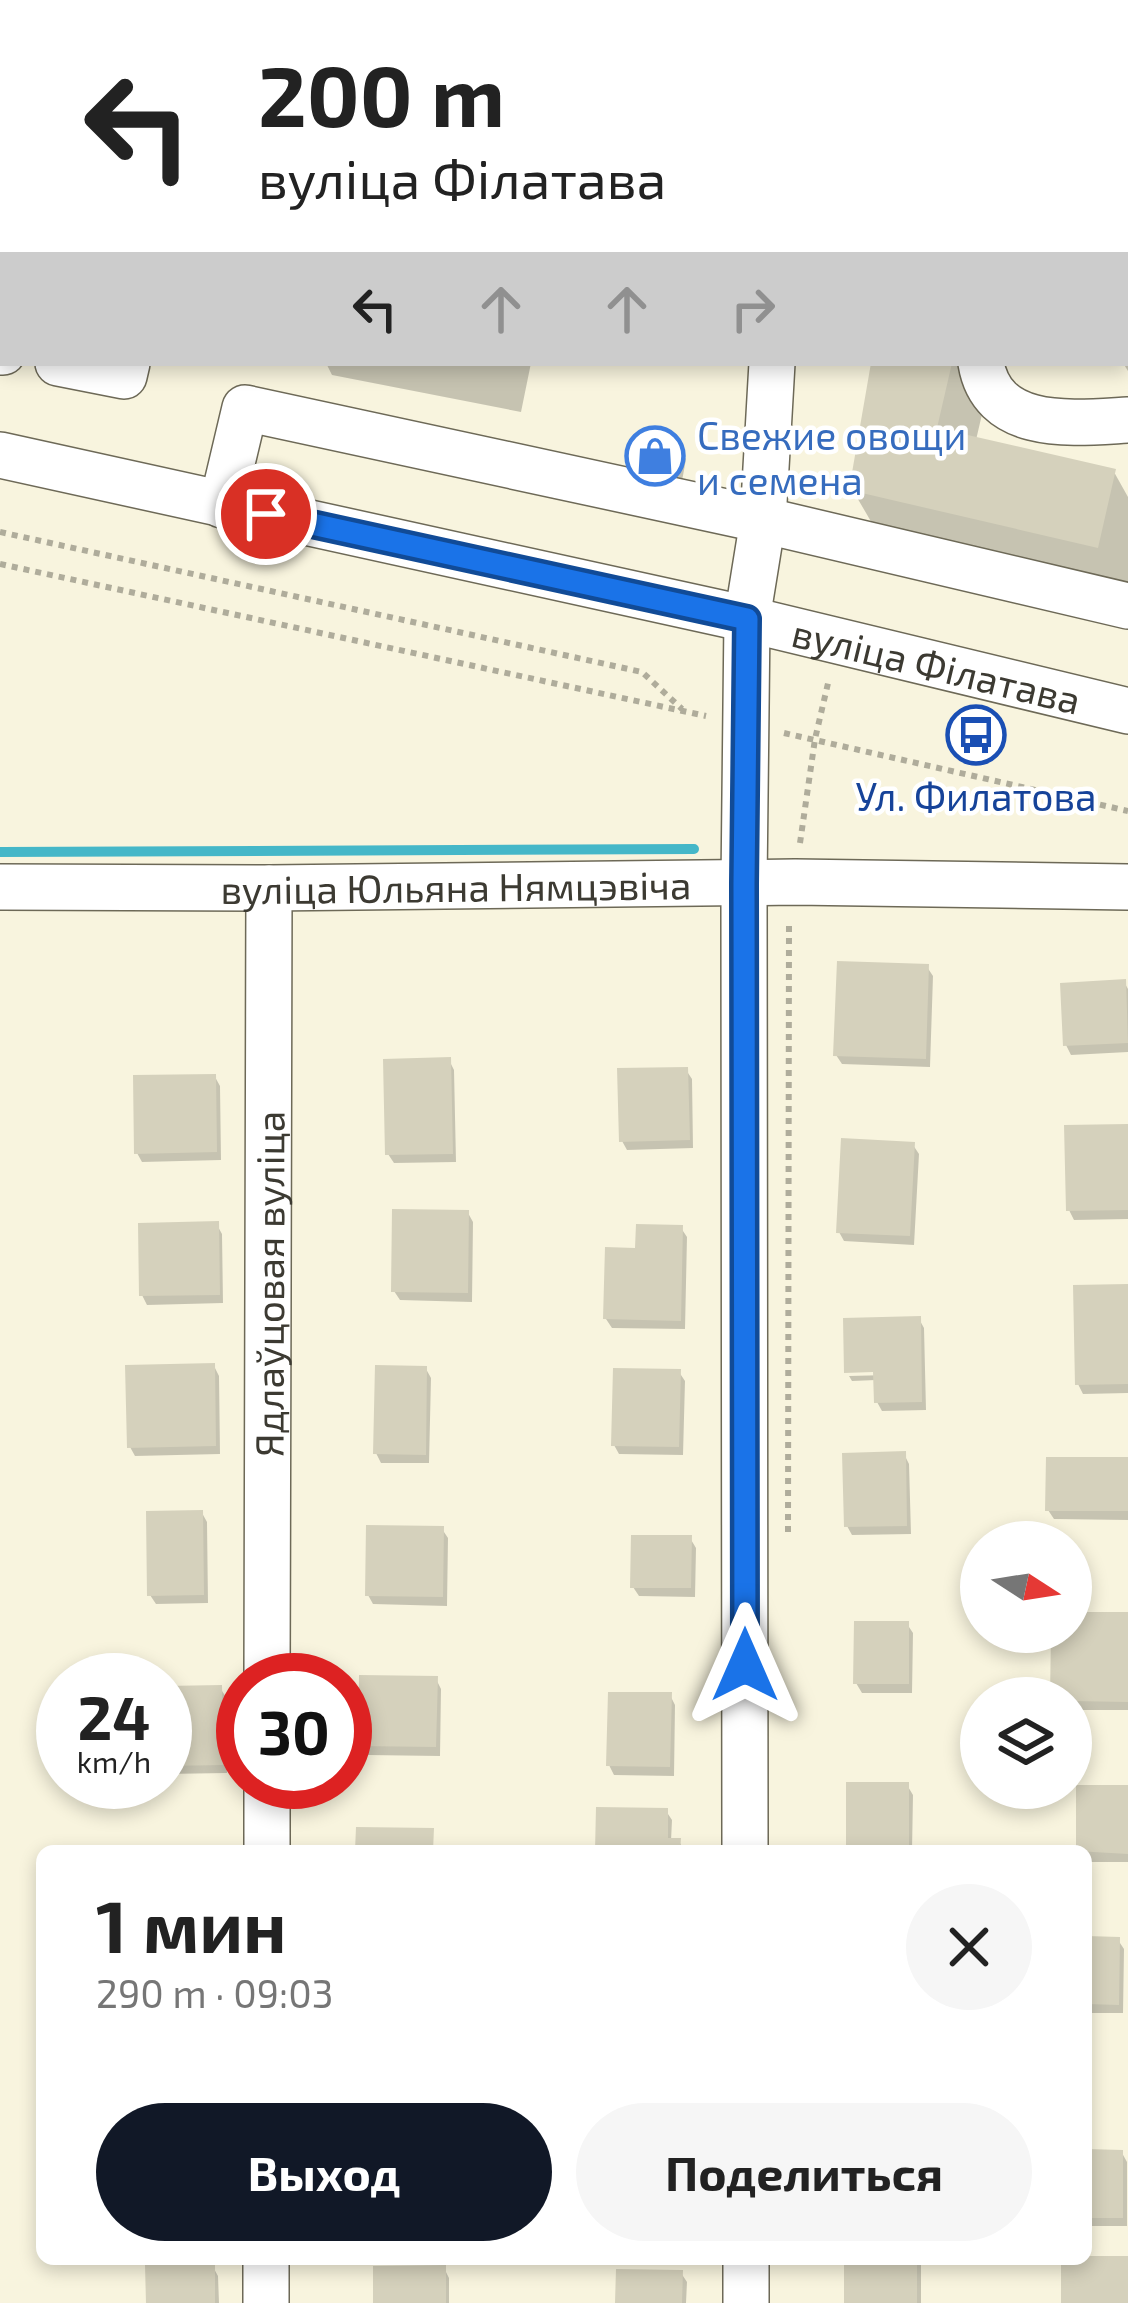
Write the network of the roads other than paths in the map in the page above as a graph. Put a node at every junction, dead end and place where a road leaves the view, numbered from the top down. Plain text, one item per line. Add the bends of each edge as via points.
1 (73, 366) edge
2 (126, 366) edge
3 (772, 366) edge
4 (981, 366) edge
5 (1128, 420) edge
6 (0, 455) edge
7 (222, 505) junction
8 (763, 520) junction
9 (1128, 606) edge
10 (747, 619) junction
11 (1128, 711) edge
12 (744, 884) junction
13 (0, 886) edge
14 (1128, 886) edge
15 (269, 888) junction
16 (267, 1653) edge
17 (267, 1809) edge
18 (267, 1845) edge
19 (746, 1845) edge
20 (266, 2265) edge
21 (746, 2265) edge
22 (266, 2303) edge
23 (746, 2303) edge

1 - 2 street via 124,376
3 - 8 street
4 - 5 street via 993,396 1024,416
6 - 7 street, вуліца Філатава
7 - 8 street via 244,408
7 - 10 street, вуліца Філатава
8 - 9 street
8 - 10 street
10 - 11 street, вуліца Філатава
10 - 12 street, вуліца Філатава
12 - 14 street, вуліца Юльяна Нямцэвіча
12 - 15 street, вуліца Юльяна Нямцэвіча
12 - 19 street, вуліца Філатава
13 - 15 street, вуліца Юльяна Нямцэвіча
15 - 16 street, Ядлаўцовая вуліца
17 - 18 street
20 - 22 street
21 - 23 street

